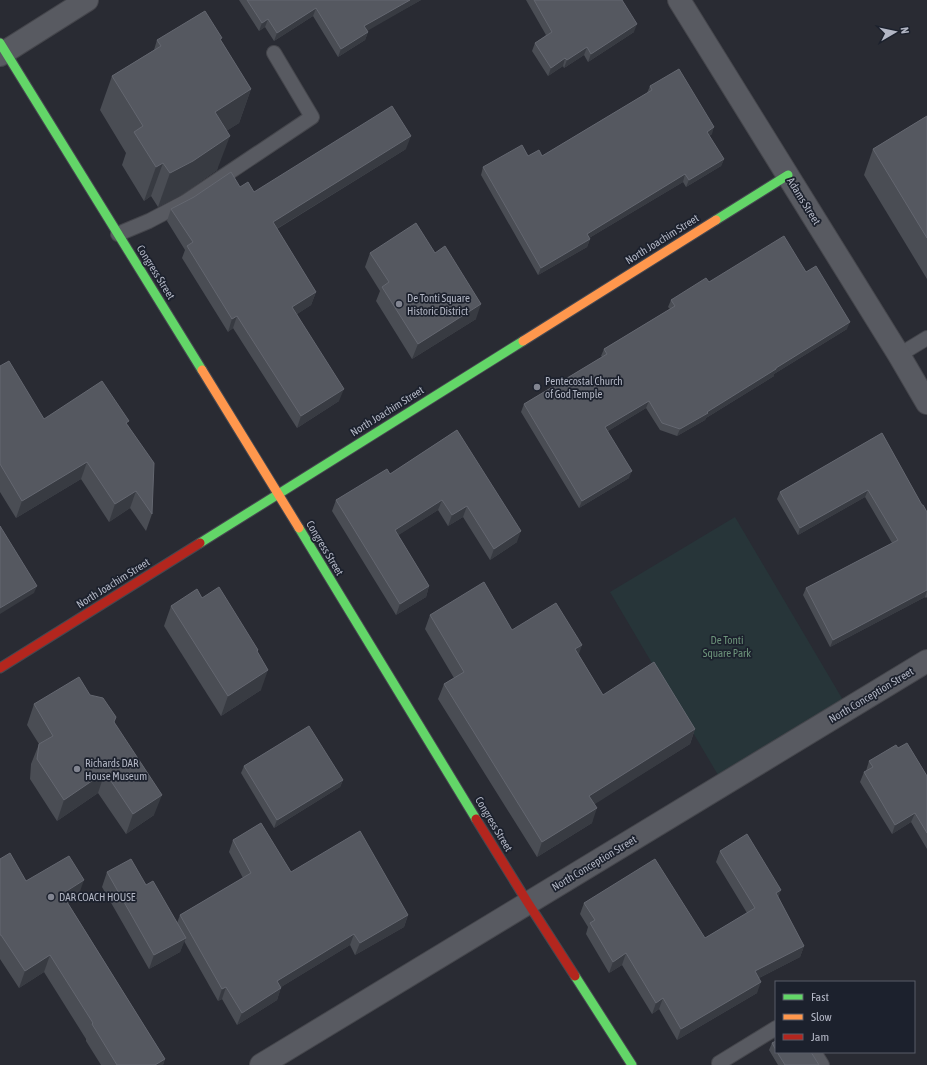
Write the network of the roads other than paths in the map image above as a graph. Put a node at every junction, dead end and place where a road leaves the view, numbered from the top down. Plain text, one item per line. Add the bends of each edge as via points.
1 (87, 0) edge
2 (679, 0) edge
3 (2, 50) edge
4 (274, 53) dead end
5 (788, 175) junction
6 (118, 234) junction
7 (927, 338) edge
8 (899, 355) junction
9 (927, 403) edge
10 (278, 494) junction
11 (927, 661) edge
12 (0, 668) edge
13 (528, 903) junction
14 (775, 1029) edge
15 (815, 1053) edge
16 (261, 1065) edge
17 (632, 1065) edge
18 (720, 1065) edge
19 (822, 1065) edge

1 - 3 street
2 - 5 street, Adams Street
3 - 6 street, Congress Street
4 - 6 lane via 312,117 185,202
5 - 8 street, Adams Street
5 - 10 street, North Joachim Street
6 - 10 street, Congress Street
7 - 8 lane
8 - 9 street, Adams Street
10 - 12 street, North Joachim Street
10 - 13 street, Congress Street
11 - 13 street, North Conception Street
13 - 16 street, North Conception Street
13 - 17 street, Congress Street
14 - 18 lane via 719,1063
15 - 19 lane

